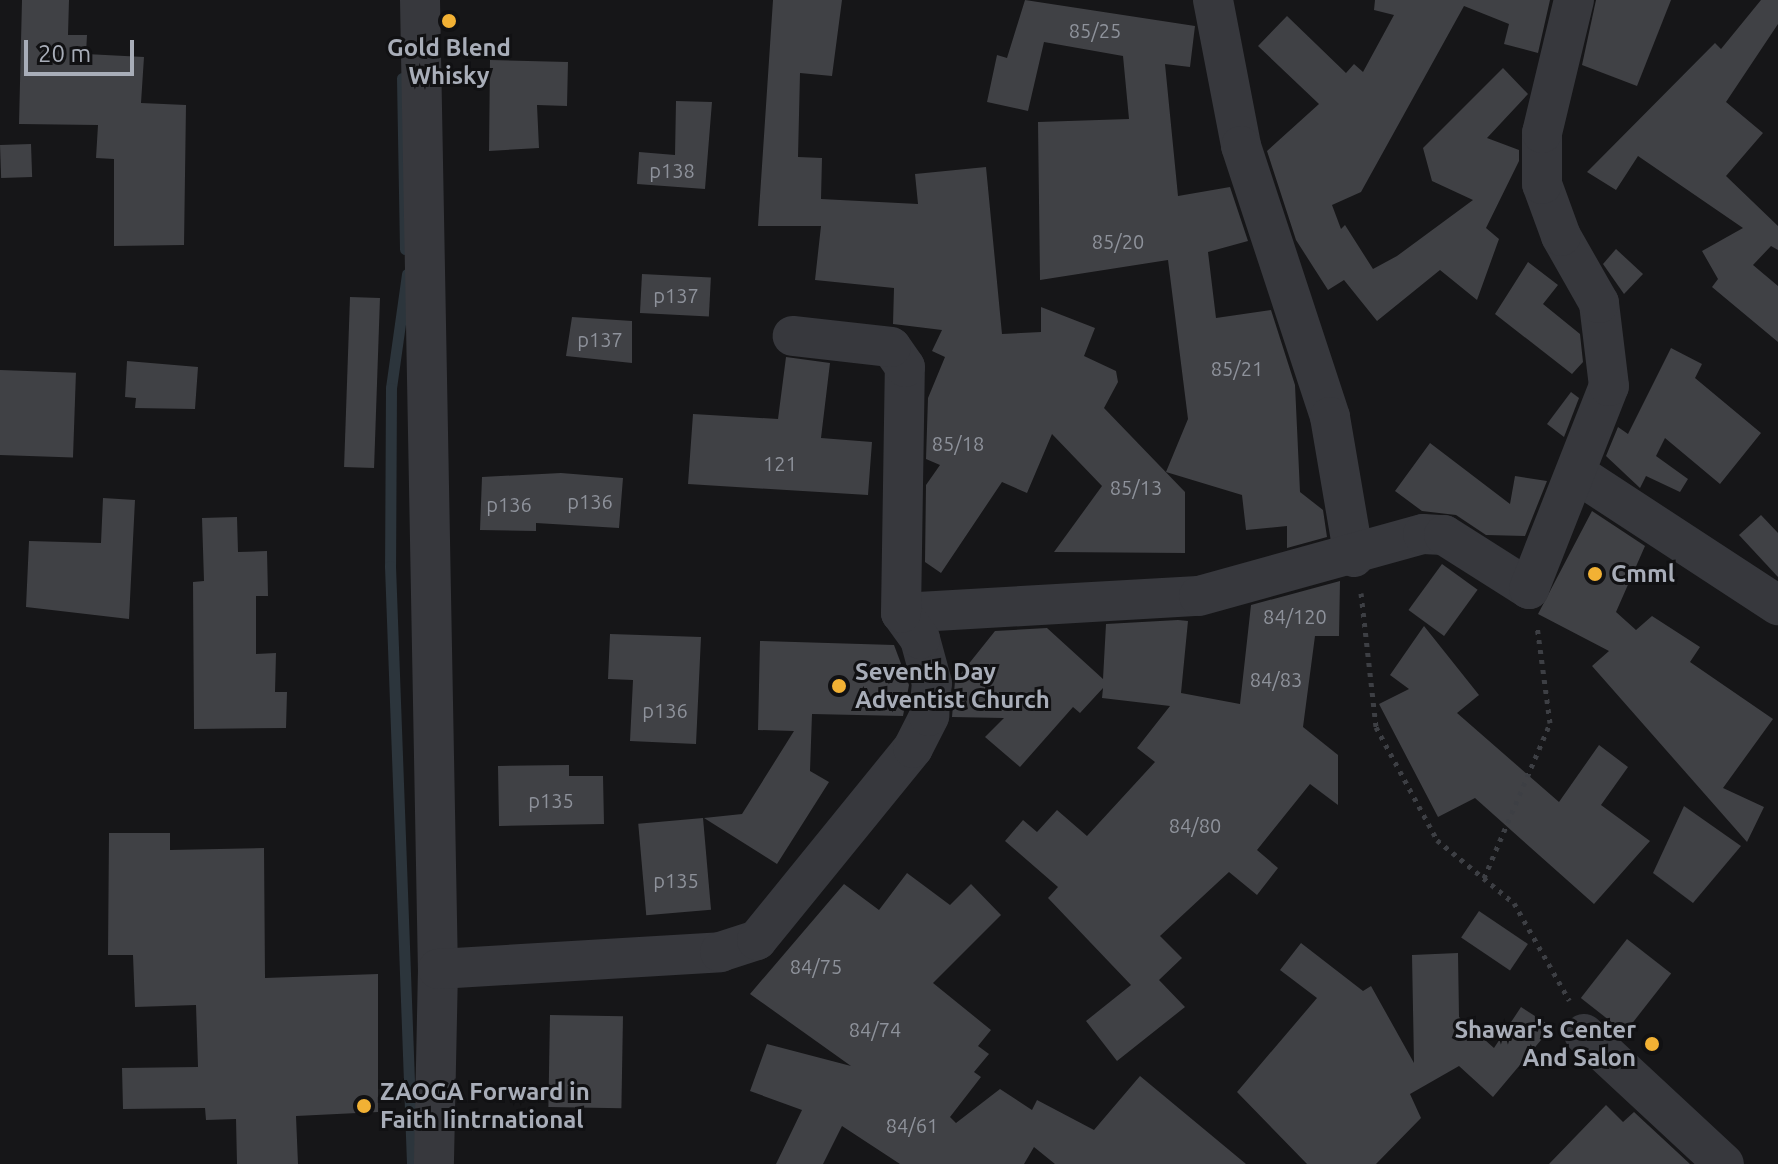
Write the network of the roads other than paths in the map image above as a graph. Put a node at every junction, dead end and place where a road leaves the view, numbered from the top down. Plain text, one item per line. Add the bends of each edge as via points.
1 (420, 0) edge
2 (1213, 0) edge
3 (1574, 0) edge
4 (793, 336) dead end
5 (1579, 475) junction
6 (1354, 557) junction
7 (1778, 605) edge
8 (901, 613) junction
9 (438, 969) junction
10 (1584, 1034) road end
11 (434, 1164) edge
12 (1724, 1164) edge

1 - 9 street
2 - 6 street via 1237,132 1330,417
3 - 5 street via 1542,133 1542,184 1561,236 1599,303 1609,344 1609,386
4 - 8 street via 891,347 901,355
5 - 6 street via 1529,589 1444,535 1423,534
5 - 7 street
6 - 8 street via 1199,596
8 - 9 street via 929,661 929,716 843,841 757,940 720,952
9 - 11 street
10 - 12 street

